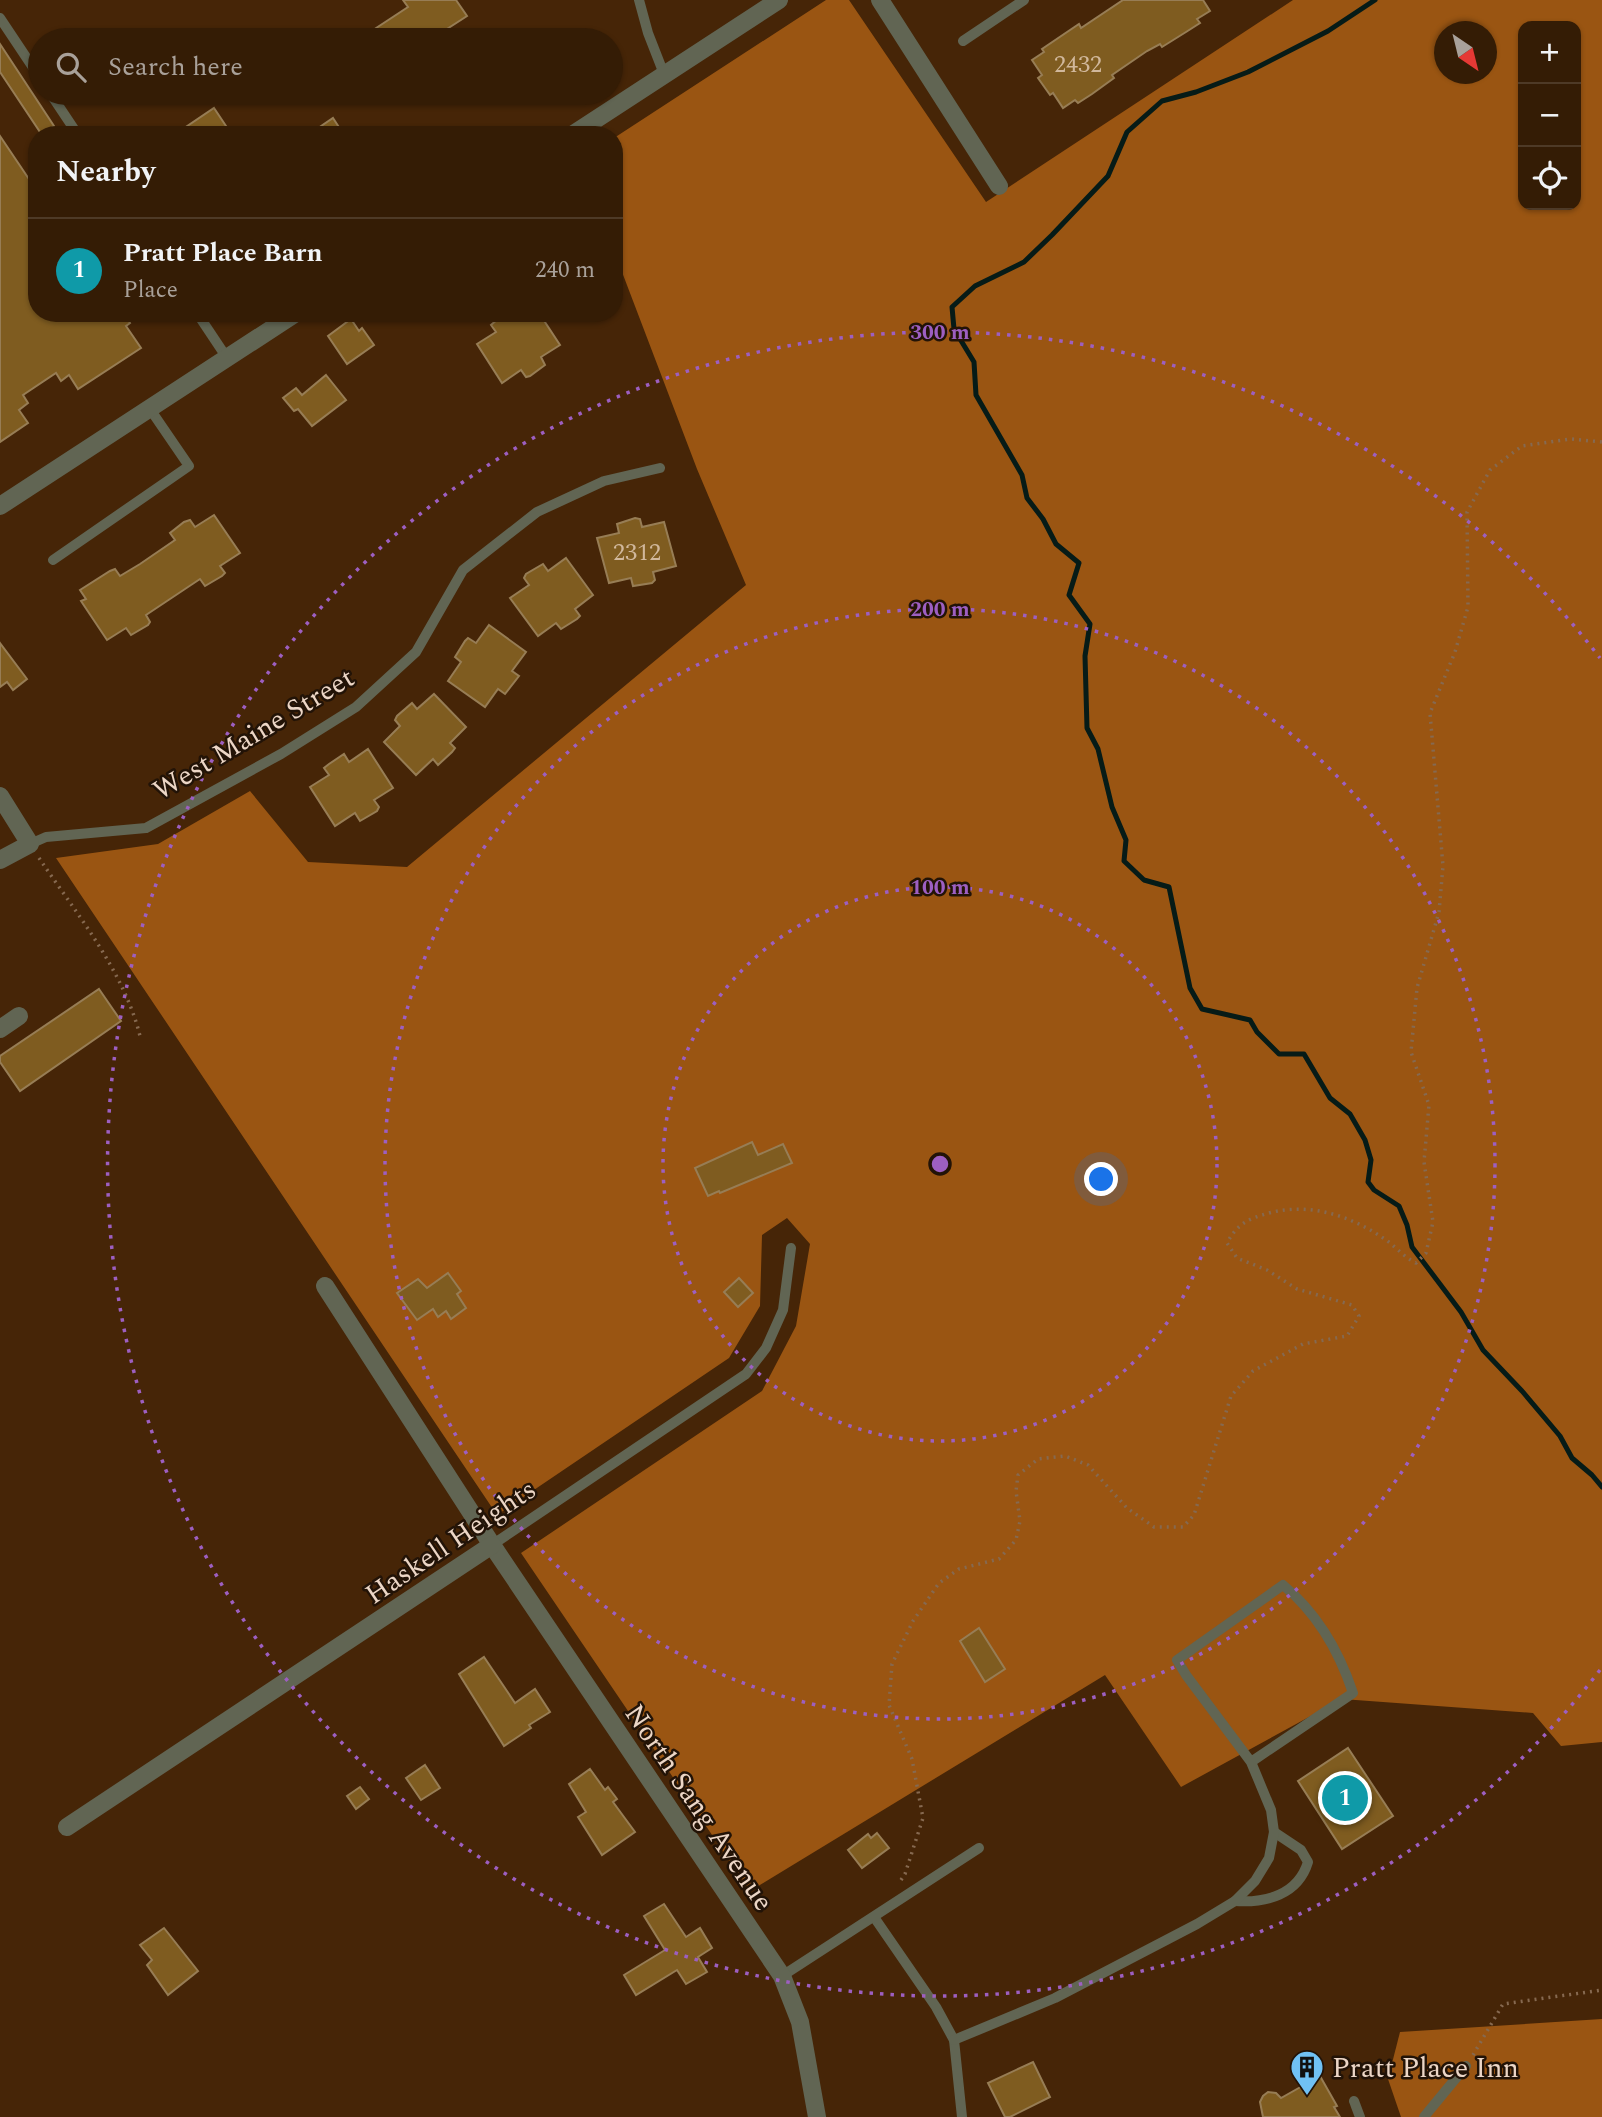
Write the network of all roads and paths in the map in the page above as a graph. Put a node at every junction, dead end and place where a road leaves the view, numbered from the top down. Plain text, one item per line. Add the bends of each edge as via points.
1 (639, 0) edge
2 (779, 0) edge
3 (880, 0) edge
4 (1024, 0) edge
5 (0, 18) edge
6 (963, 41) dead end
7 (28, 60) edge
8 (664, 75) junction
9 (623, 102) edge
10 (58, 105) edge
11 (618, 105) edge
12 (72, 126) edge
13 (586, 126) edge
14 (999, 186) dead end
15 (203, 322) edge
16 (282, 322) edge
17 (227, 358) junction
18 (150, 409) junction
19 (1602, 442) edge
20 (660, 468) dead end
21 (0, 506) edge
22 (53, 560) dead end
23 (0, 796) edge
24 (30, 844) junction
25 (0, 860) edge
26 (19, 1016) dead end
27 (0, 1029) edge
28 (140, 1036) dead end
29 (791, 1248) dead end
30 (325, 1286) dead end
31 (492, 1545) junction
32 (1251, 1762) junction
33 (67, 1827) dead end
34 (1274, 1832) junction
35 (979, 1848) dead end
36 (898, 1884) dead end
37 (1235, 1901) junction
38 (874, 1917) junction
39 (782, 1976) junction
40 (1602, 1990) edge
41 (954, 2040) junction
42 (1466, 2066) joint
43 (1354, 2101) dead end
44 (817, 2117) edge
45 (962, 2117) edge
46 (1360, 2117) edge
47 (1424, 2117) edge

1 - 8 lane
2 - 8 street
3 - 14 street
4 - 6 lane
5 - 7 lane
8 - 9 street
10 - 12 lane
11 - 13 street
15 - 17 lane
16 - 17 street
17 - 18 street
18 - 21 street
18 - 22 lane via 189,466
19 - 36 path via 1571,439 1522,446 1490,470 1467,512 1468,607 1430,713 1443,866 1439,912 1417,988 1411,1052 1429,1105 1424,1162 1433,1222 1426,1253 1416,1263 1348,1219 1310,1209 1279,1211 1236,1227 1227,1242 1237,1258 1297,1289 1352,1305 1359,1316 1347,1336 1303,1344 1252,1371 1231,1396 1194,1515 1183,1527 1154,1527 1127,1508 1088,1465 1065,1456 1038,1459 1018,1475 1016,1540 999,1559 959,1569 939,1583 892,1664 889,1705 912,1759 923,1818
20 - 24 lane, West Maine Street via 604,481 537,512 463,570 416,652 356,707 281,754 146,828 46,837
23 - 24 street
24 - 25 street, West Maine Street
24 - 28 path via 105,958 133,1009
26 - 27 street
29 - 31 lane, Haskell Heights via 783,1310 746,1374
30 - 31 street, North Sang Avenue
31 - 33 street, Haskell Heights
31 - 39 street, North Sang Avenue
32 - 32 lane via 1353,1692 1327,1633 1283,1585 1177,1660
32 - 34 lane via 1271,1810
34 - 37 lane via 1269,1858
34 - 37 lane via 1301,1850 1308,1862 1304,1877 1283,1894 1256,1902
35 - 38 lane
37 - 41 lane via 1055,1998
38 - 39 lane
38 - 41 lane
39 - 44 street, North Sang Avenue via 800,2022
40 - 42 path via 1503,2004
41 - 45 lane
42 - 47 lane
43 - 46 lane

